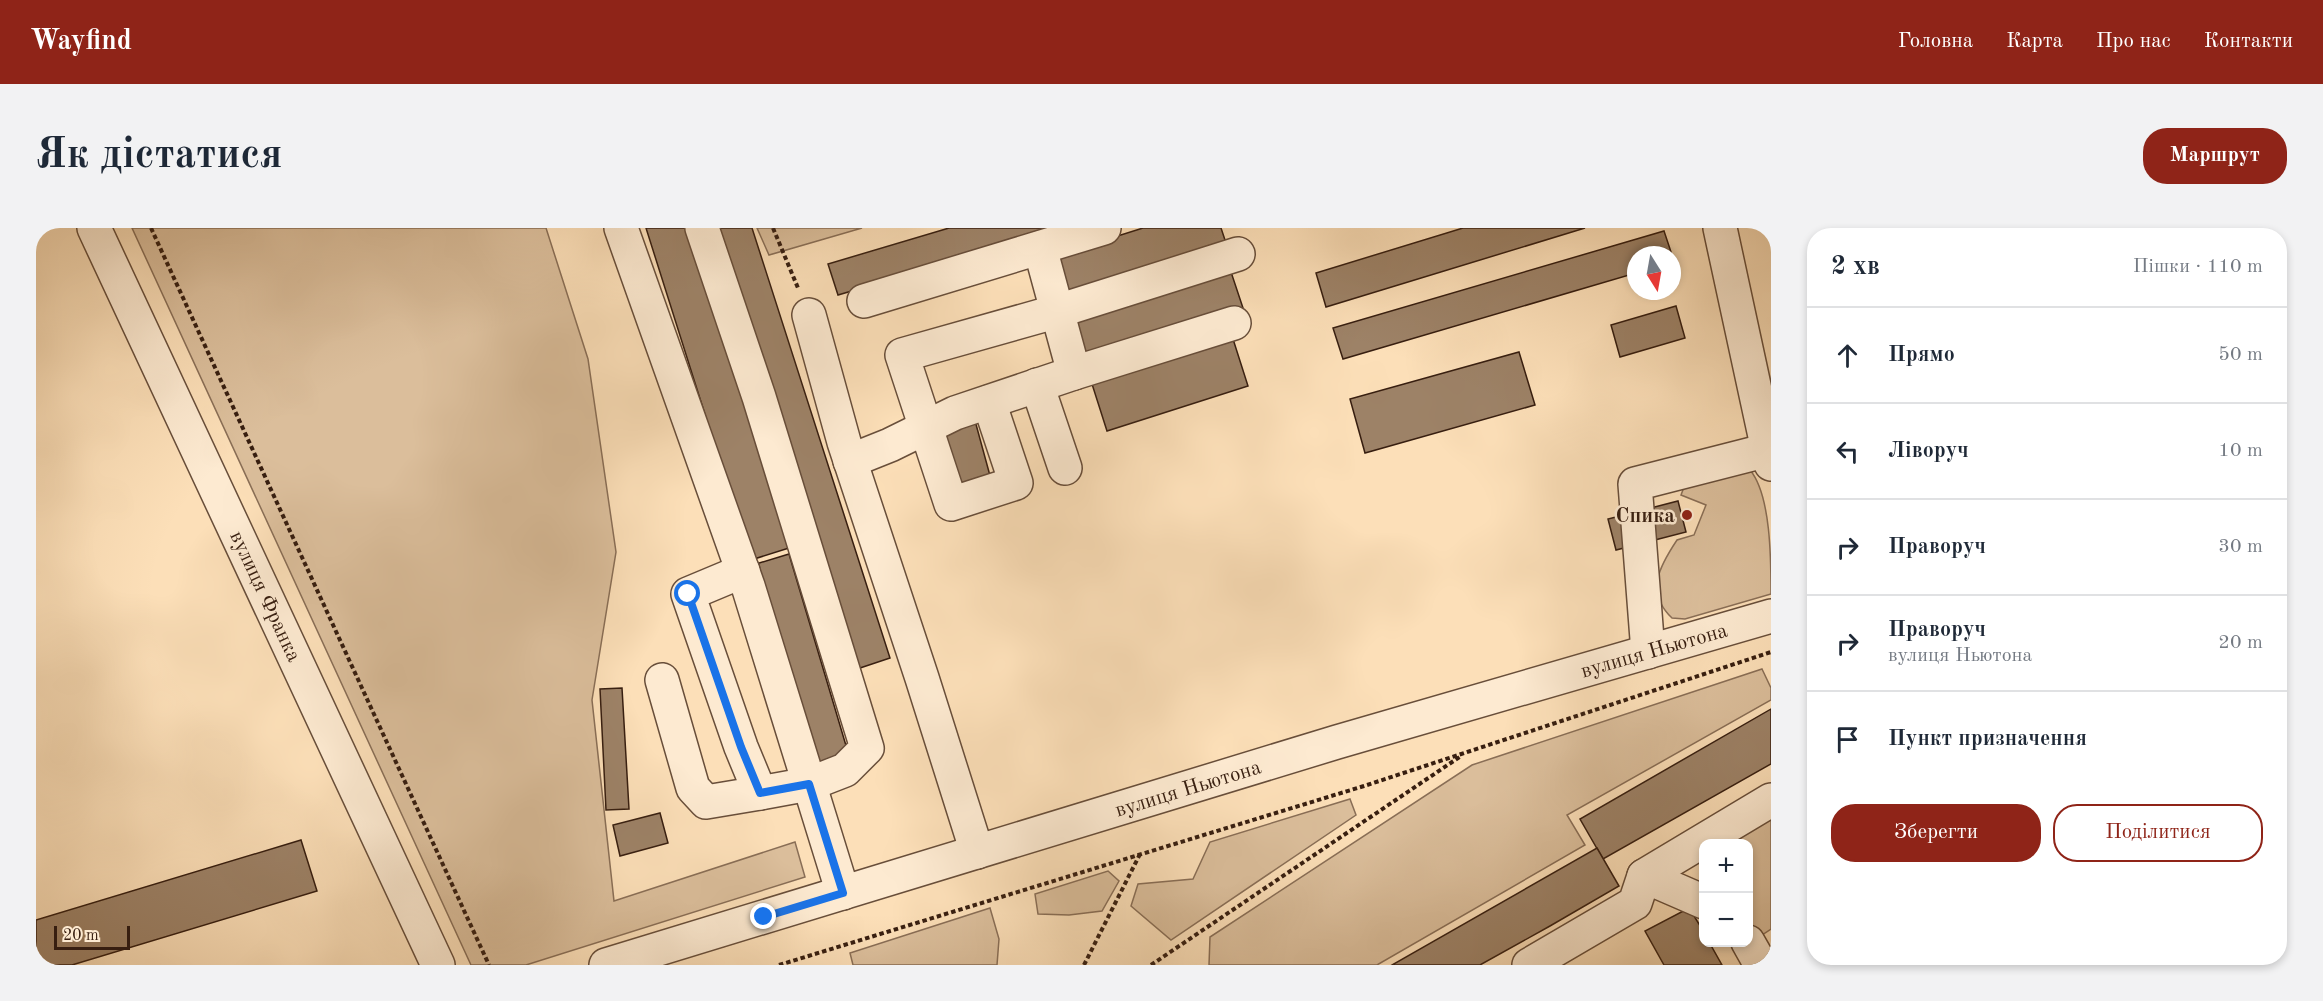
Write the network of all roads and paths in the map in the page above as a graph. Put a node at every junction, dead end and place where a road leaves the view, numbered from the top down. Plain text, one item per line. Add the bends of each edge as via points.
1 (94, 228) edge
2 (151, 228) edge
3 (621, 228) edge
4 (702, 228) edge
5 (772, 228) edge
6 (1104, 228) edge
7 (1720, 228) edge
8 (1040, 248) junction
9 (1238, 254) dead end
10 (864, 301) dead end
11 (1058, 311) junction
12 (809, 315) joint
13 (1234, 323) dead end
14 (1074, 373) junction
15 (1037, 385) junction
16 (989, 402) junction
17 (926, 428) junction
18 (1769, 457) edge
19 (850, 461) junction
20 (1065, 468) dead end
21 (743, 571) junction
22 (1771, 616) edge
23 (1648, 652) junction
24 (1771, 652) edge
25 (662, 680) dead end
26 (1465, 753) junction
27 (809, 784) junction
28 (760, 793) junction
29 (1771, 800) edge
30 (976, 852) junction
31 (1140, 854) junction
32 (1644, 876) junction
33 (843, 893) junction
34 (1699, 900) edge
35 (1751, 947) edge
36 (438, 965) edge
37 (489, 965) edge
38 (606, 965) edge
39 (779, 965) edge
40 (1084, 965) edge
41 (1151, 965) edge
42 (1529, 965) edge
43 (1761, 965) edge

1 - 36 street, вулиця Франка
2 - 37 path
3 - 21 street
4 - 27 street via 766,419 867,748 844,770
5 - 12 path
6 - 8 street
7 - 18 street
8 - 10 street
8 - 11 street
9 - 11 street
11 - 14 street
11 - 17 street via 902,355
12 - 19 street
13 - 14 street
14 - 15 street
15 - 16 street
15 - 20 street
16 - 17 street
16 - 17 street via 1016,483 951,504
17 - 19 street
18 - 23 street via 1635,484
19 - 30 street
21 - 27 street
21 - 28 street via 688,594
22 - 23 street, вулиця Ньютона
23 - 30 street, вулиця Ньютона
24 - 26 path
25 - 28 street via 693,788 706,802
26 - 31 path
26 - 41 path
27 - 28 street
27 - 33 street
29 - 32 street
30 - 33 street, вулиця Ньютона
31 - 39 path
31 - 40 path
32 - 34 street
32 - 42 street via 1635,903
33 - 38 street, вулиця Ньютона
35 - 43 street

